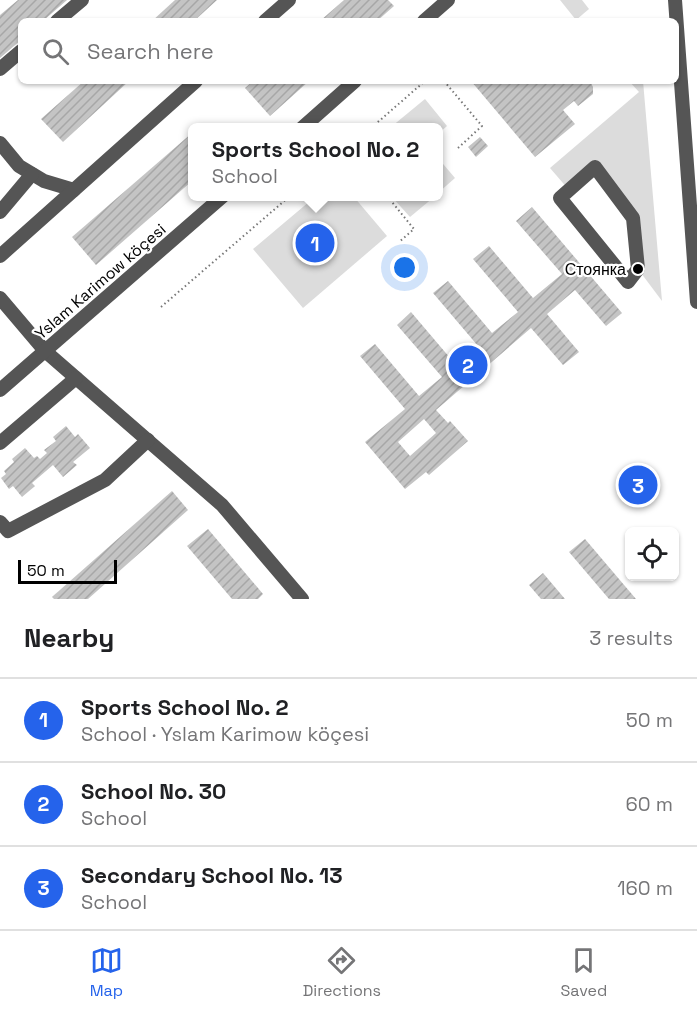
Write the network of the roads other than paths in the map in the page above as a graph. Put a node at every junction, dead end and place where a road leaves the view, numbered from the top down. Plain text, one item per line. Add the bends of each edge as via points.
1 (82, 0) edge
2 (289, 0) edge
3 (675, 0) edge
4 (442, 2) edge
5 (61, 18) edge
6 (268, 18) edge
7 (427, 18) edge
8 (676, 18) edge
9 (18, 54) edge
10 (679, 55) edge
11 (0, 69) edge
12 (193, 84) edge
13 (352, 84) edge
14 (308, 123) edge
15 (0, 143) edge
16 (595, 167) joint
17 (32, 174) junction
18 (74, 190) junction
19 (217, 201) edge
20 (0, 212) edge
21 (0, 256) edge
22 (0, 298) edge
23 (697, 302) edge
24 (45, 351) junction
25 (76, 378) junction
26 (0, 390) edge
27 (148, 440) junction
28 (0, 443) edge
29 (3, 530) edge
30 (302, 599) edge

1 - 5 street
2 - 6 street
3 - 8 street
4 - 7 street
9 - 11 street
10 - 23 street
12 - 18 street
13 - 14 street
15 - 17 street via 19,166
16 - 16 street via 560,198 628,282 638,269 633,218
17 - 18 street
17 - 20 street
18 - 21 street
19 - 24 street, Yslam Karimow köçesi
22 - 24 street
24 - 25 street
24 - 26 street, Yslam Karimow köçesi
25 - 27 street
25 - 28 street
27 - 29 street via 105,480
27 - 30 street via 222,505

